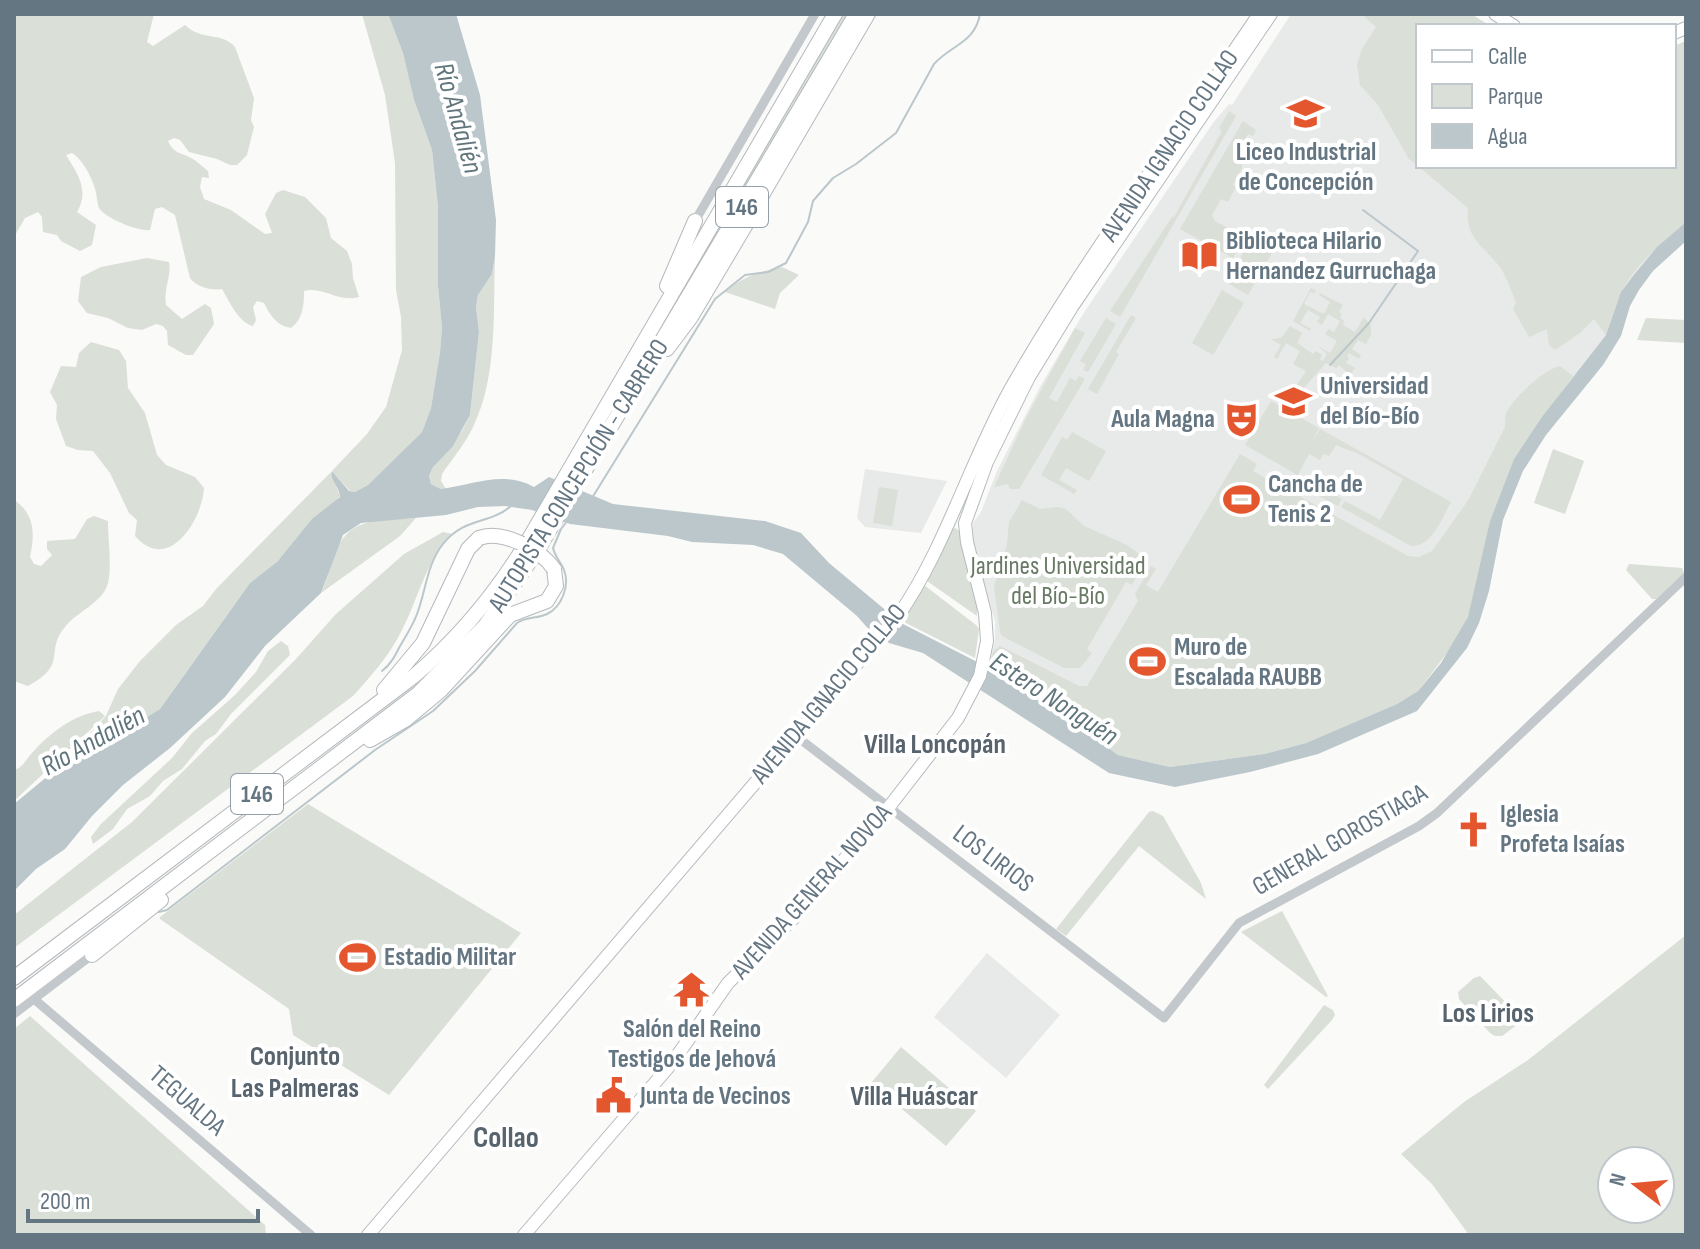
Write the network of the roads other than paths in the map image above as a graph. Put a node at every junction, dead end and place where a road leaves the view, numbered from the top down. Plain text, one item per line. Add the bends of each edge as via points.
1 (815, 14) edge
2 (835, 14) edge
3 (856, 14) edge
4 (869, 14) edge
5 (1259, 14) edge
6 (1271, 14) edge
7 (751, 216) joint
8 (695, 221) joint
9 (645, 339) junction
10 (628, 400) junction
11 (987, 462) joint
12 (572, 480) junction
13 (541, 531) junction
14 (1686, 577) edge
15 (350, 724) junction
16 (796, 736) junction
17 (331, 760) junction
18 (889, 807) junction
19 (239, 830) junction
20 (92, 955) joint
21 (14, 978) edge
22 (34, 999) junction
23 (14, 1000) edge
24 (14, 1014) edge
25 (1164, 1018) joint
26 (311, 1235) edge
27 (368, 1235) edge
28 (524, 1235) edge

1 - 8 street
2 - 9 highway, AUTOPISTA CONCEPCIÓN - CABRERO / 146
3 - 10 highway, AUTOPISTA CONCEPCIÓN - CABRERO / 146
4 - 7 main road
5 - 16 main road, AVENIDA IGNACIO COLLAO via 1030,356 898,616
6 - 11 main road, AVENIDA IGNACIO COLLAO via 1072,307 1029,377
7 - 10 highway via 691,317
8 - 9 highway
9 - 12 highway, AUTOPISTA CONCEPCIÓN - CABRERO / 146
10 - 12 highway, AUTOPISTA CONCEPCIÓN - CABRERO / 146
11 - 18 main road, AVENIDA GENERAL NOVOA via 965,523 985,613 986,651 974,692
12 - 13 highway, AUTOPISTA CONCEPCIÓN - CABRERO / 146
13 - 15 highway, AUTOPISTA CONCEPCIÓN - CABRERO / 146 via 457,637
13 - 17 highway, AUTOPISTA CONCEPCIÓN - CABRERO / 146 via 508,595 460,654 404,706
14 - 25 street, GENERAL GOROSTIAGA via 1437,813 1239,923
15 - 17 highway, bridge via 411,660 468,549 479,538 506,536 547,560 556,586 547,601 510,615 416,712
15 - 21 highway, AUTOPISTA CONCEPCIÓN - CABRERO / 146
16 - 18 street, LOS LIRIOS
16 - 27 main road, AVENIDA IGNACIO COLLAO
17 - 19 highway, AUTOPISTA CONCEPCIÓN - CABRERO / 146
18 - 25 street, LOS LIRIOS
18 - 28 main road, AVENIDA GENERAL NOVOA via 791,923 728,983 672,1063
19 - 20 highway
19 - 23 highway, AUTOPISTA CONCEPCIÓN - CABRERO / 146
20 - 22 street
22 - 24 street
22 - 26 street, TEGUALDA

